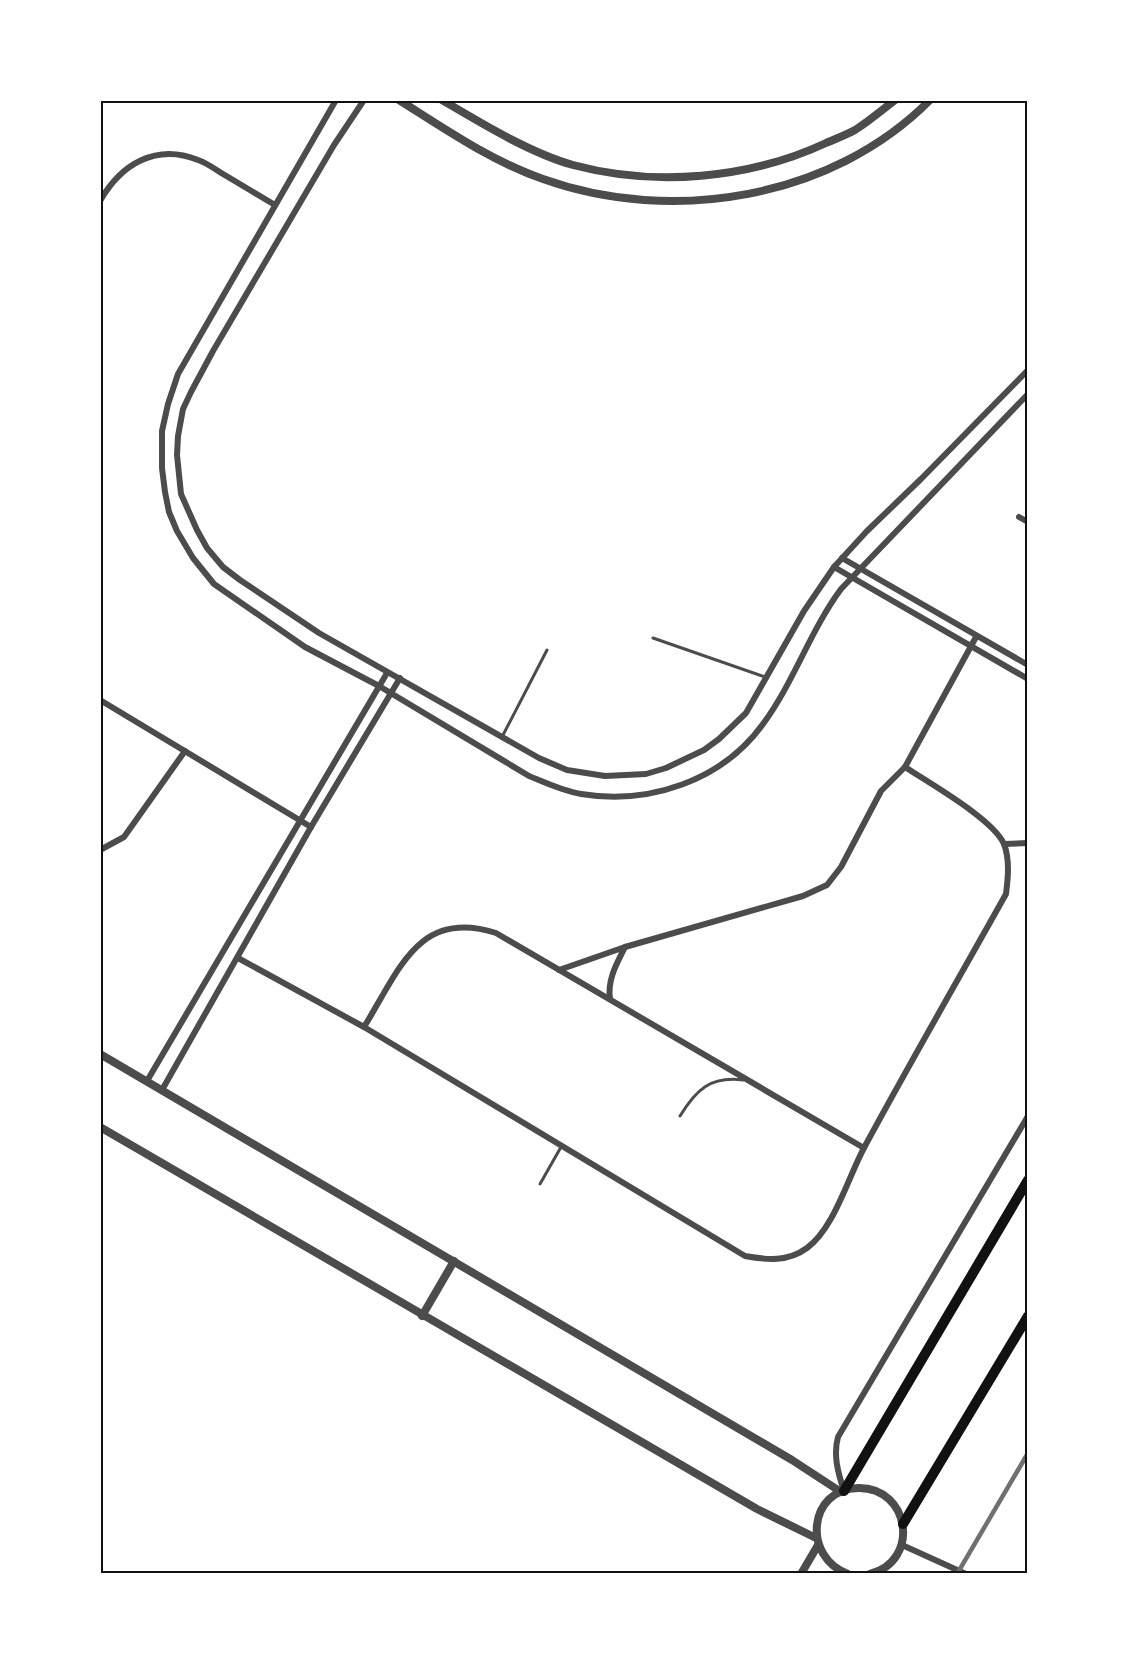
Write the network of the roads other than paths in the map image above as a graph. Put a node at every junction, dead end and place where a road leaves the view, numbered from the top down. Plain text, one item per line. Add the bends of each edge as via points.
1 (336, 100) edge
2 (364, 100) edge
3 (399, 100) edge
4 (442, 100) edge
5 (895, 100) edge
6 (930, 100) edge
7 (103, 189) edge
8 (100, 201) edge
9 (275, 205) junction
10 (1028, 370) edge
11 (1028, 394) edge
12 (1019, 517) dead end
13 (1028, 522) edge
14 (842, 558) junction
15 (834, 567) junction
16 (860, 569) junction
17 (851, 578) junction
18 (976, 637) junction
19 (653, 638) dead end
20 (971, 647) junction
21 (547, 650) dead end
22 (1028, 665) edge
23 (387, 673) junction
24 (400, 678) junction
25 (766, 678) junction
26 (1028, 679) edge
27 (379, 686) junction
28 (391, 693) junction
29 (100, 700) edge
30 (502, 737) junction
31 (184, 751) junction
32 (905, 766) junction
33 (299, 820) junction
34 (311, 827) junction
35 (1028, 843) edge
36 (1004, 844) junction
37 (100, 850) edge
38 (625, 947) junction
39 (238, 958) junction
40 (559, 970) junction
41 (610, 999) junction
42 (364, 1027) junction
43 (100, 1054) edge
44 (748, 1080) junction
45 (147, 1081) junction
46 (162, 1090) junction
47 (680, 1116) dead end
48 (1028, 1116) edge
49 (100, 1127) edge
50 (562, 1146) junction
51 (864, 1148) junction
52 (1028, 1180) edge
53 (540, 1184) dead end
54 (454, 1261) junction
55 (422, 1316) junction
56 (1028, 1316) edge
57 (842, 1491) junction
58 (903, 1524) junction
59 (817, 1541) junction
60 (902, 1545) junction
61 (873, 1573) edge
62 (801, 1574) edge
63 (848, 1574) edge
64 (966, 1574) edge

1 - 9 street
2 - 23 street via 196,382 183,409 177,455 181,494 187,510 207,548 223,567 319,633
3 - 6 street via 467,142 543,179 594,193 656,201 754,193 801,179 847,160 886,136
4 - 5 street via 484,125 572,164 619,174 667,177 764,166 810,151 854,130
7 - 8 street
7 - 9 street via 138,162 158,155 179,155 199,160
9 - 27 street via 178,374 162,431 162,468 169,512 193,558 214,584 305,647
10 - 14 street
11 - 16 street
12 - 13 street
14 - 15 street
14 - 16 street
15 - 17 street
15 - 25 street via 812,597
16 - 17 street
16 - 18 street
17 - 20 street
17 - 28 street via 832,601 764,723 743,748 718,768 658,792 605,796 553,786 529,776
18 - 20 street
18 - 22 street
19 - 25 lane
20 - 26 street
20 - 32 street
21 - 30 lane
23 - 24 street
23 - 27 street
24 - 28 street
24 - 30 street
25 - 30 street via 746,713 719,740 666,768 646,774 605,776 567,770
27 - 28 street
27 - 33 street
28 - 34 street
29 - 31 street
31 - 33 street
31 - 37 street via 124,837
32 - 36 street via 983,820
32 - 38 street via 881,791 841,867 827,885 803,896
33 - 34 street
33 - 45 street
34 - 39 street
35 - 36 street
36 - 51 street via 1008,866 1006,894
38 - 40 street
38 - 41 street via 611,979
39 - 42 street
39 - 46 street
40 - 41 street
40 - 42 street via 496,933 456,926 436,932 419,944
41 - 44 street
42 - 50 street
43 - 45 street
44 - 47 lane via 732,1078 704,1087 692,1096
44 - 51 street
45 - 46 street
46 - 54 street
48 - 57 street via 838,1437 836,1458
49 - 55 street
50 - 51 street via 746,1256 766,1260 787,1258 806,1249 821,1235
50 - 53 lane
52 - 57 highway
54 - 55 street
54 - 57 street
55 - 59 street
56 - 58 highway
57 - 58 street via 863,1488 882,1493 892,1501
57 - 59 street via 821,1511 816,1524
58 - 60 street
59 - 62 street
59 - 63 street via 824,1557
60 - 61 street via 891,1563
60 - 64 street

